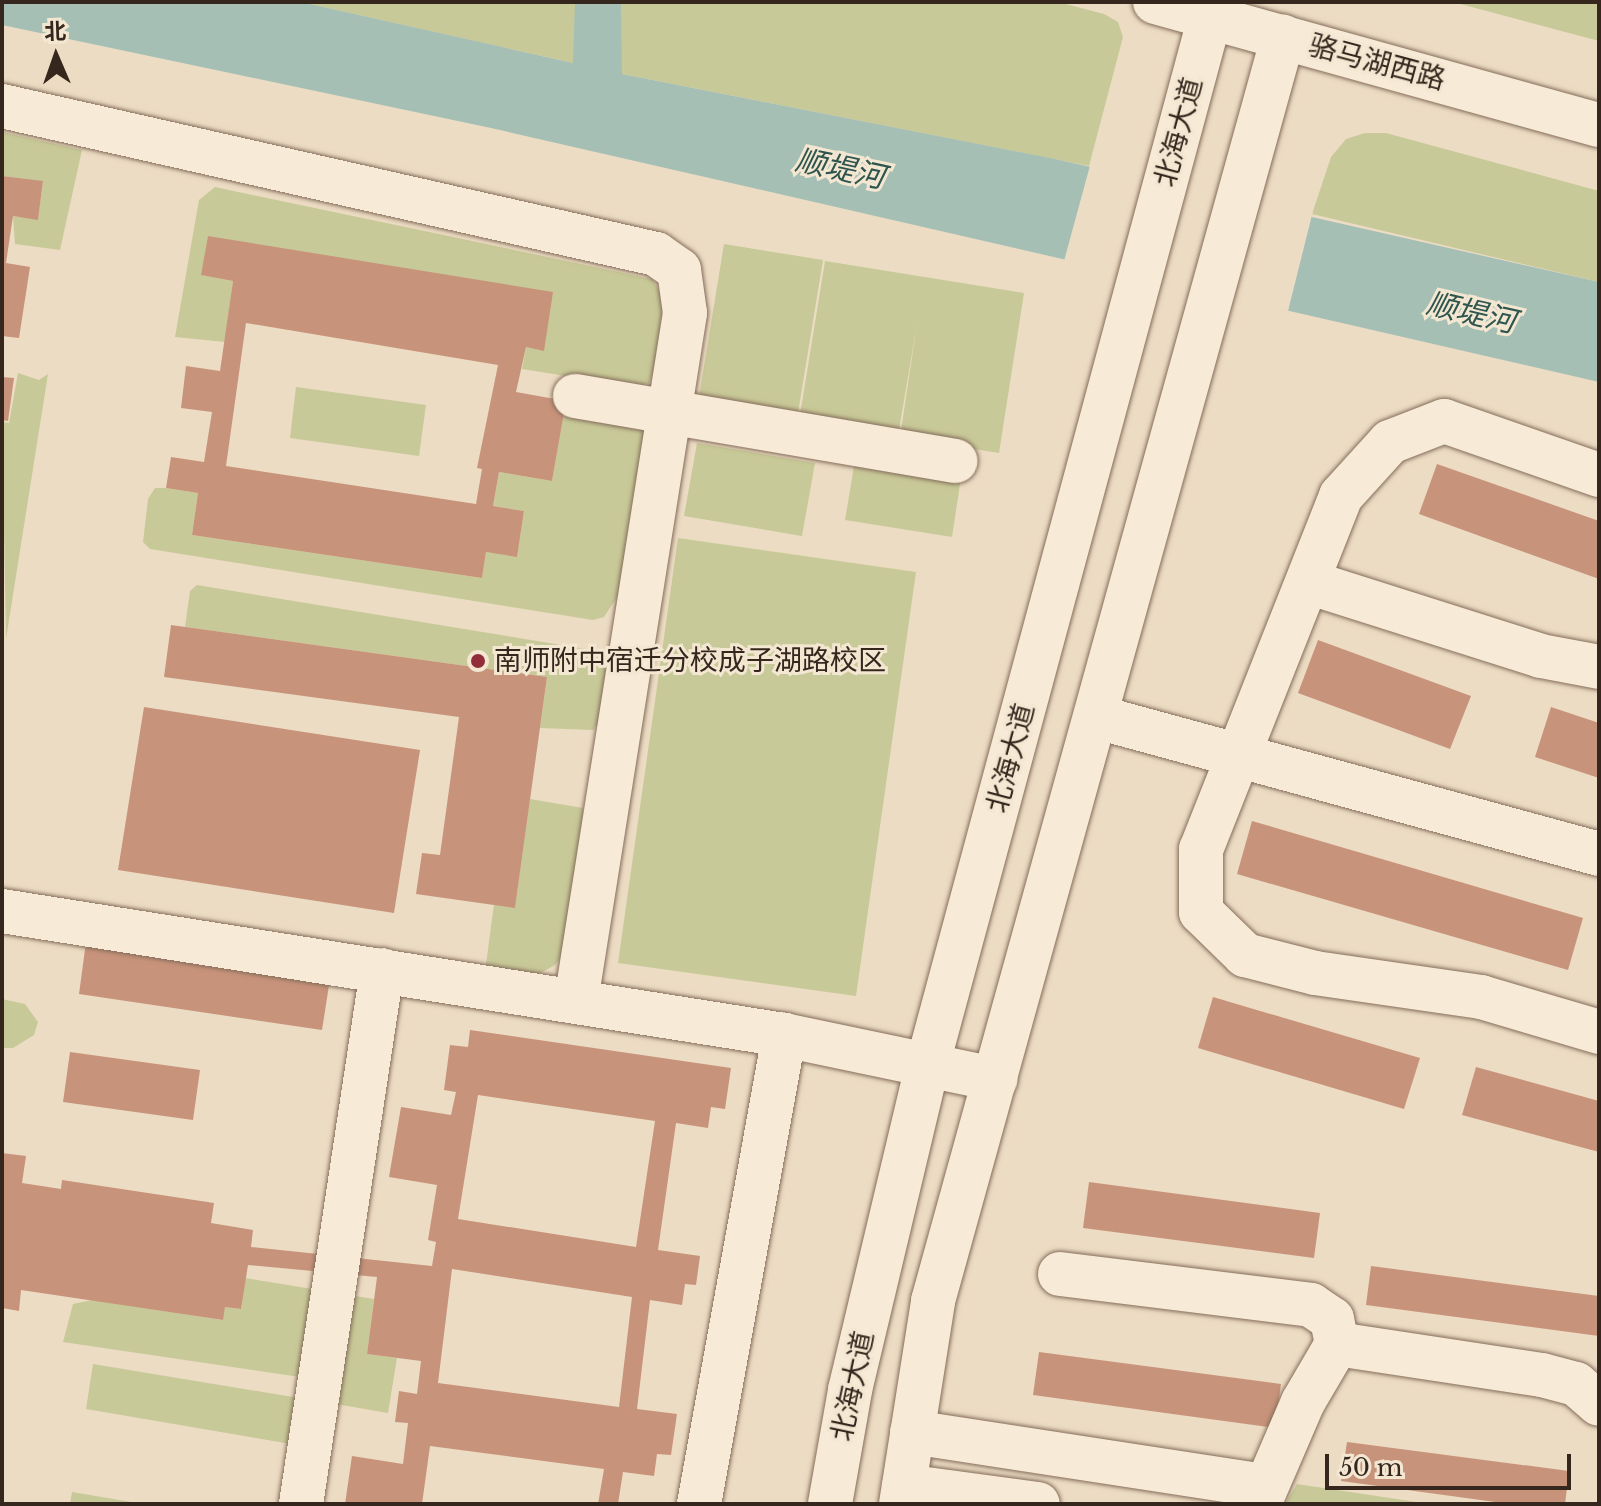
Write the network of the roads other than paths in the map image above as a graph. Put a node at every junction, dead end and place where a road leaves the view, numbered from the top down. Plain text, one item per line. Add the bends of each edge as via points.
1 (1155, 2) edge
2 (1210, 17) junction
3 (1283, 37) junction
4 (2, 106) edge
5 (1599, 125) edge
6 (575, 396) dead end
7 (669, 413) junction
8 (955, 461) dead end
9 (1599, 475) edge
10 (1308, 582) junction
11 (1599, 667) edge
12 (1097, 717) junction
13 (1240, 758) junction
14 (1599, 854) edge
15 (2, 911) edge
16 (382, 970) junction
17 (576, 1001) junction
18 (1599, 1032) edge
19 (784, 1035) junction
20 (928, 1063) junction
21 (995, 1079) junction
22 (881, 1260) junction
23 (1060, 1274) dead end
24 (939, 1278) junction
25 (1337, 1344) junction
26 (1599, 1404) edge
27 (912, 1432) junction
28 (902, 1495) edge
29 (1262, 1495) edge
30 (301, 1504) edge
31 (699, 1504) edge
32 (830, 1504) edge
33 (1038, 1504) edge

1 - 2 street, 骆马湖西路
2 - 3 street, 骆马湖西路
2 - 20 street, 北海大道
3 - 5 street, 骆马湖西路
3 - 12 street
4 - 7 street via 656,254 679,270 684,285 685,313
6 - 7 street
7 - 8 street
7 - 17 street
9 - 10 street via 1444,421 1390,442 1341,496
10 - 11 street via 1541,656
10 - 13 street
12 - 13 street
12 - 21 street
13 - 14 street
13 - 18 street via 1201,849 1201,912 1245,955 1315,973 1481,997
15 - 16 street
16 - 17 street
16 - 30 street
17 - 19 street
19 - 20 street
19 - 31 street
20 - 21 street
20 - 22 street, 北海大道
21 - 24 street
22 - 24 street
22 - 32 street, 北海大道
23 - 25 street via 1311,1305 1332,1319
24 - 27 street
25 - 26 street via 1542,1375 1576,1384
25 - 29 street via 1303,1402
27 - 28 street
27 - 29 street
28 - 33 street

